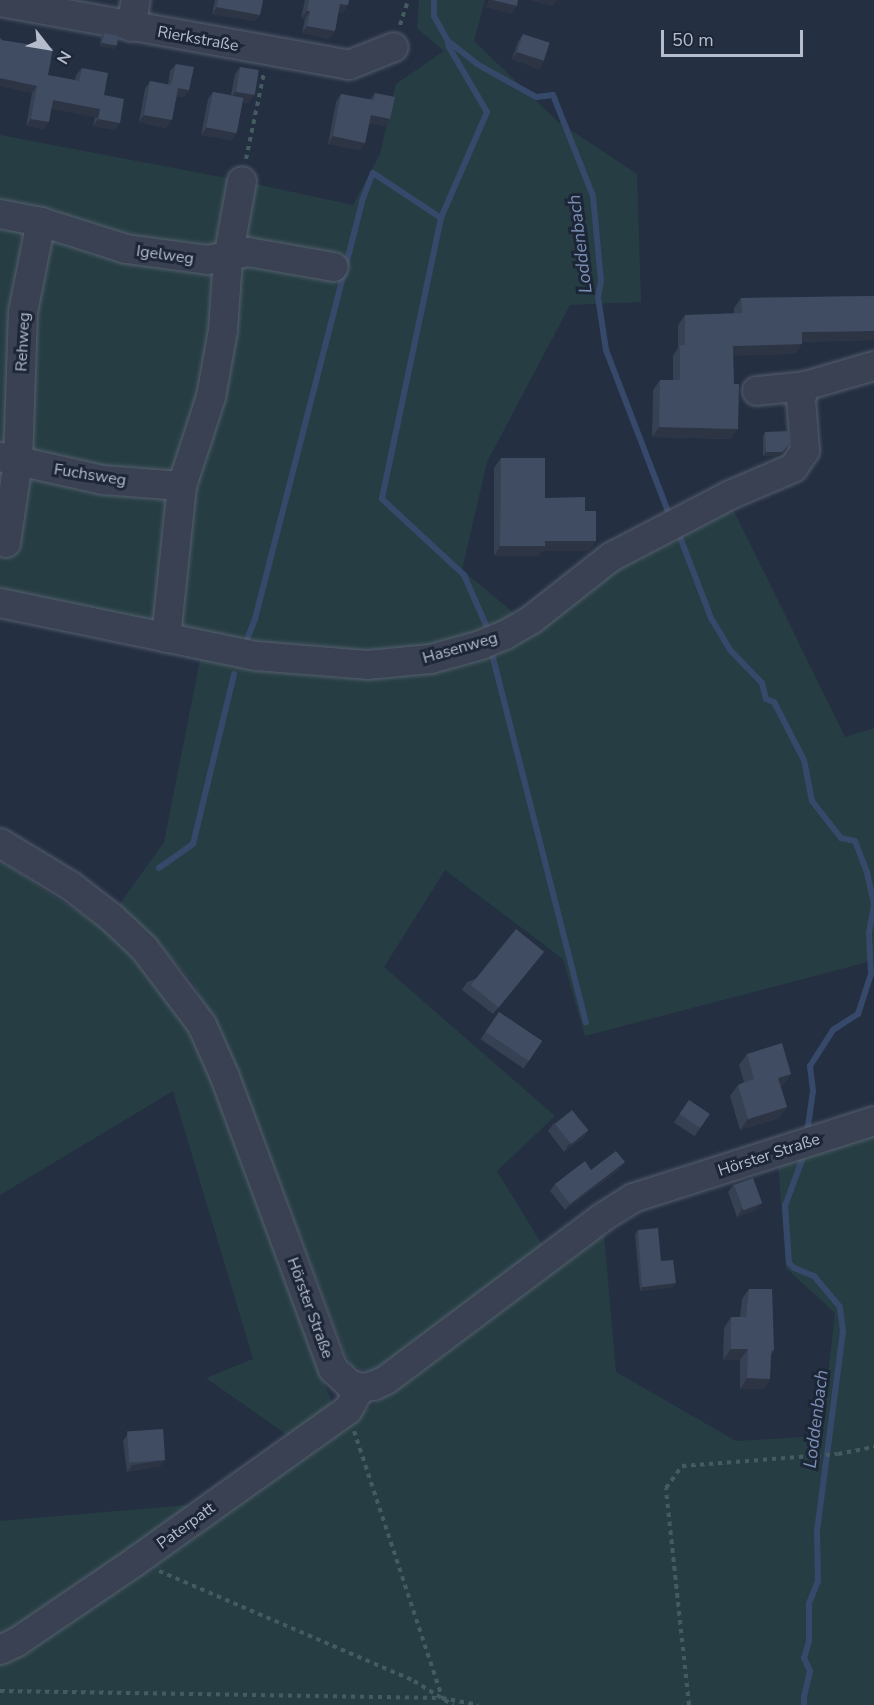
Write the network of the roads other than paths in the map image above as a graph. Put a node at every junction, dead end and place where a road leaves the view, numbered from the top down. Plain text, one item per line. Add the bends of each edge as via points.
1 (0, 2) edge
2 (133, 13) edge
3 (394, 47) dead end
4 (242, 181) road end
5 (0, 214) edge
6 (41, 222) junction
7 (228, 258) junction
8 (334, 267) dead end
9 (874, 366) edge
10 (805, 386) junction
11 (757, 391) dead end
12 (9, 460) edge
13 (182, 486) junction
14 (6, 543) dead end
15 (0, 603) edge
16 (166, 638) junction
17 (0, 843) edge
18 (874, 1121) edge
19 (354, 1399) junction
20 (0, 1650) edge

1 - 2 street, Rierkstraße
2 - 3 street, Rierkstraße via 268,51 349,65
4 - 7 street
5 - 6 street, Igelweg
6 - 7 street, Igelweg via 126,249 207,260
6 - 12 street, Rehweg via 23,312
7 - 8 street, Igelweg via 248,252
7 - 13 street via 223,330 213,386
9 - 10 street
10 - 11 street
10 - 16 street, Hasenweg via 801,399 805,451 793,468 730,495 611,557 531,620 481,645 431,659 367,665 256,656
12 - 13 street, Fuchsweg via 103,480
12 - 14 street, Rehweg
13 - 16 street
15 - 16 street, Hasenweg
17 - 19 street, Hörster Straße via 71,886 111,917 144,948 202,1025 333,1369 348,1383
18 - 19 street, Hörster Straße via 633,1198 386,1380
19 - 20 street, Paterpatt via 136,1562

